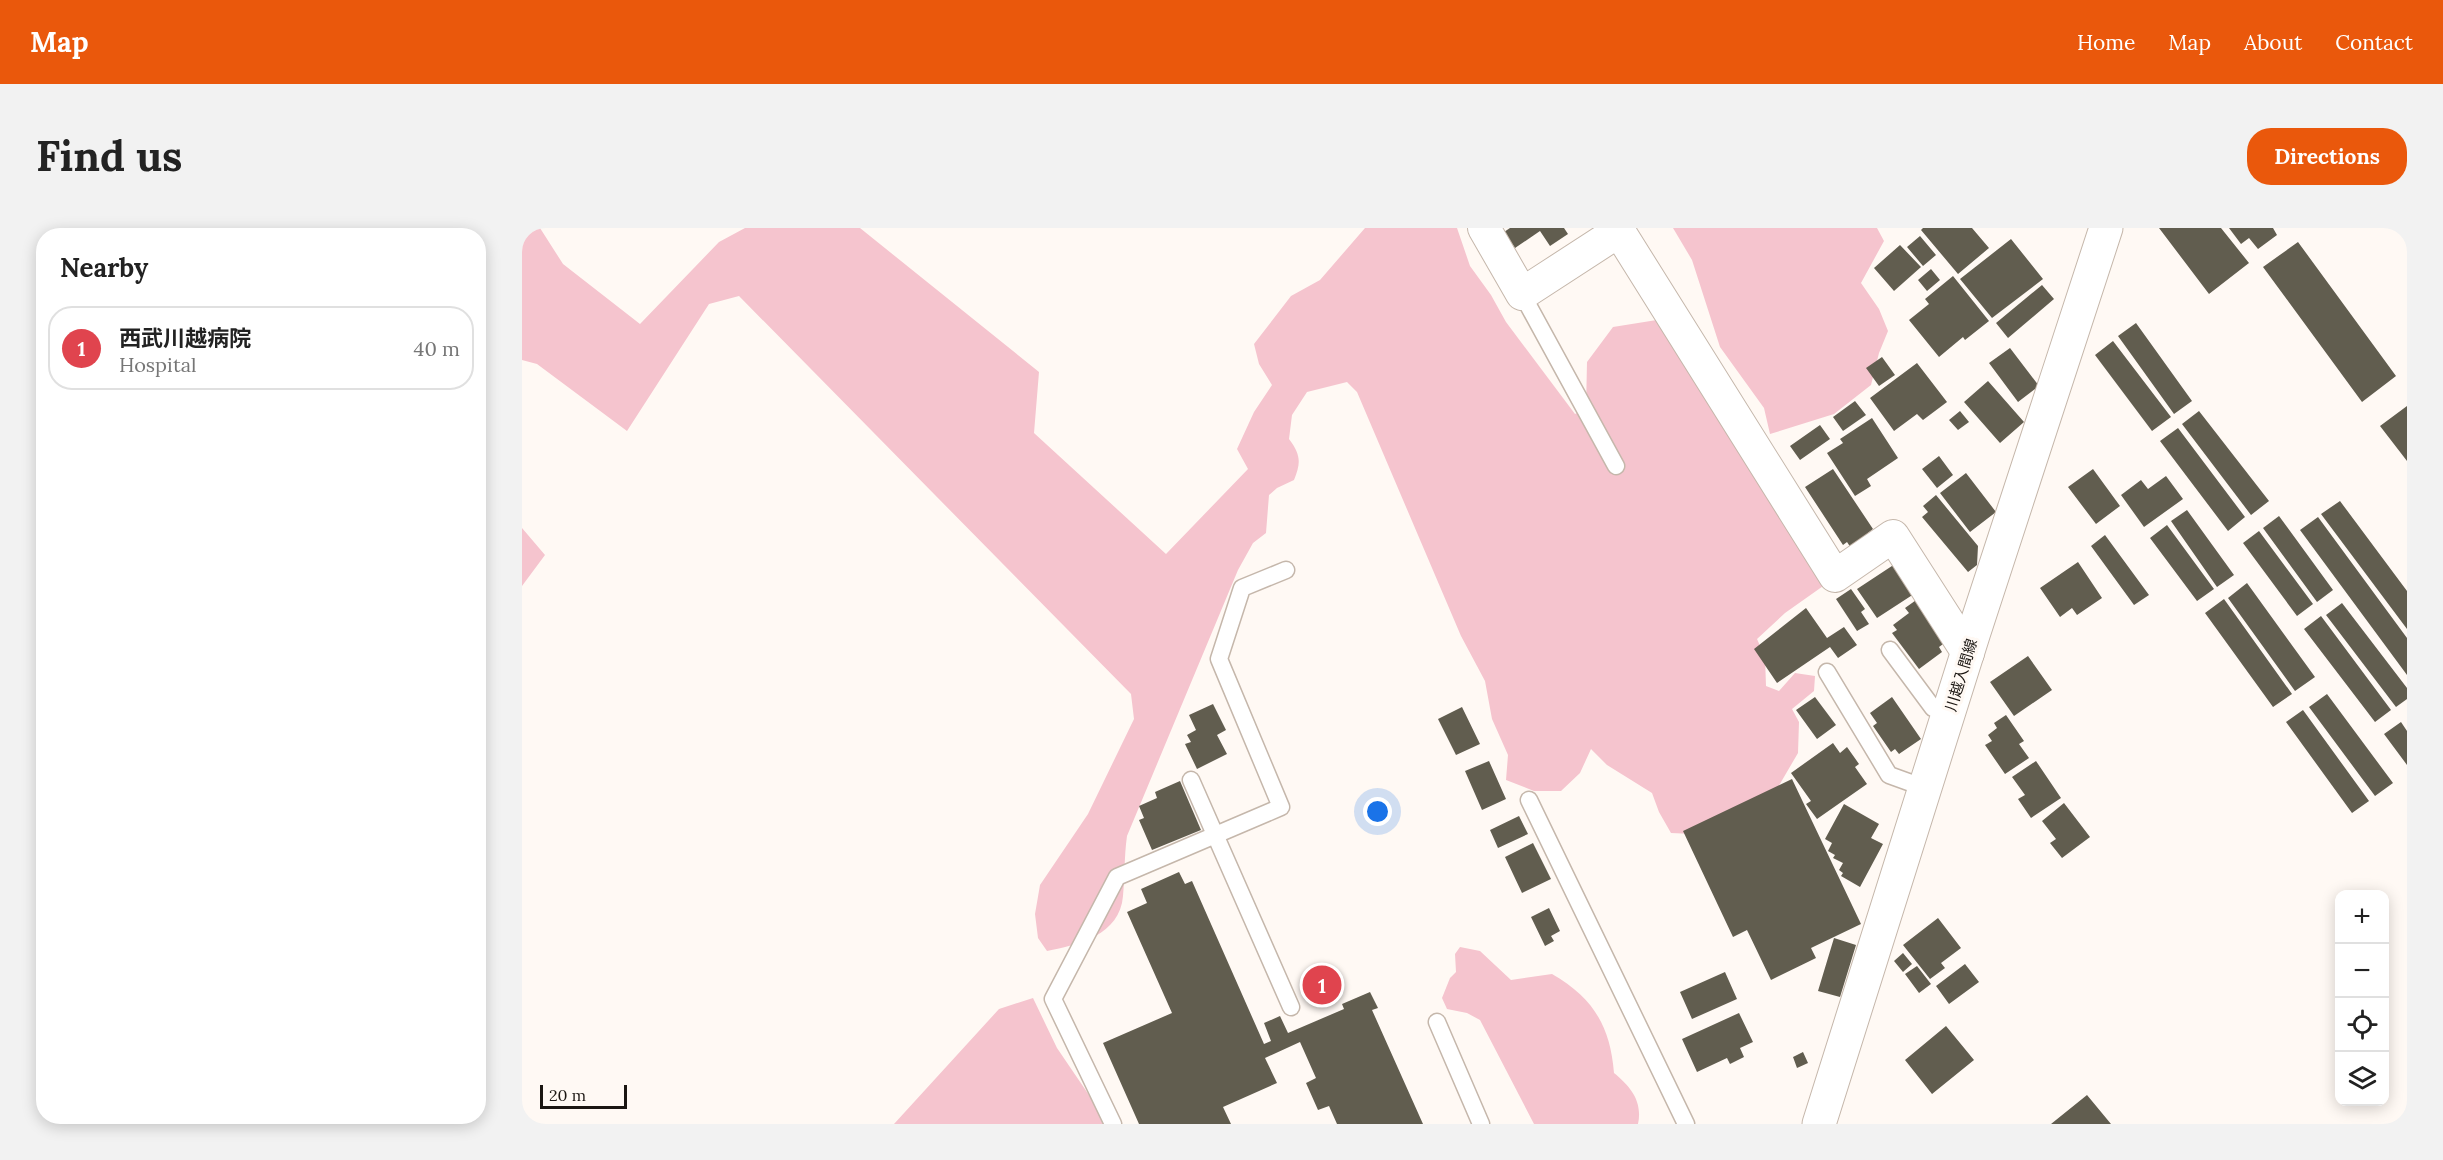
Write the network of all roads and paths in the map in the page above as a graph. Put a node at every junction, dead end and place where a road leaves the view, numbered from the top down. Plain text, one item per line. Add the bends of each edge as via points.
1 (1484, 228) edge
2 (2106, 228) edge
3 (1618, 229) edge
4 (1522, 294) junction
5 (1616, 466) dead end
6 (1286, 570) dead end
7 (1890, 650) dead end
8 (1968, 653) junction
9 (1827, 672) dead end
10 (1949, 713) junction
11 (1191, 780) dead end
12 (1925, 788) junction
13 (1529, 800) dead end
14 (1215, 836) junction
15 (1291, 1007) dead end
16 (1437, 1022) dead end
17 (1113, 1124) edge
18 (1481, 1124) edge
19 (1686, 1124) edge
20 (1819, 1124) edge

1 - 4 street
2 - 8 main road, 川越入間線
3 - 4 street
3 - 8 street via 1835,576 1893,536
4 - 5 lane
6 - 14 lane via 1242,588 1219,659 1281,807
7 - 10 lane via 1933,708
8 - 10 main road, 川越入間線
9 - 12 lane via 1889,775
10 - 12 main road, 川越入間線
11 - 14 lane
12 - 20 main road, 川越入間線
13 - 19 lane
14 - 15 lane
14 - 17 lane via 1117,877 1053,999
16 - 18 lane

